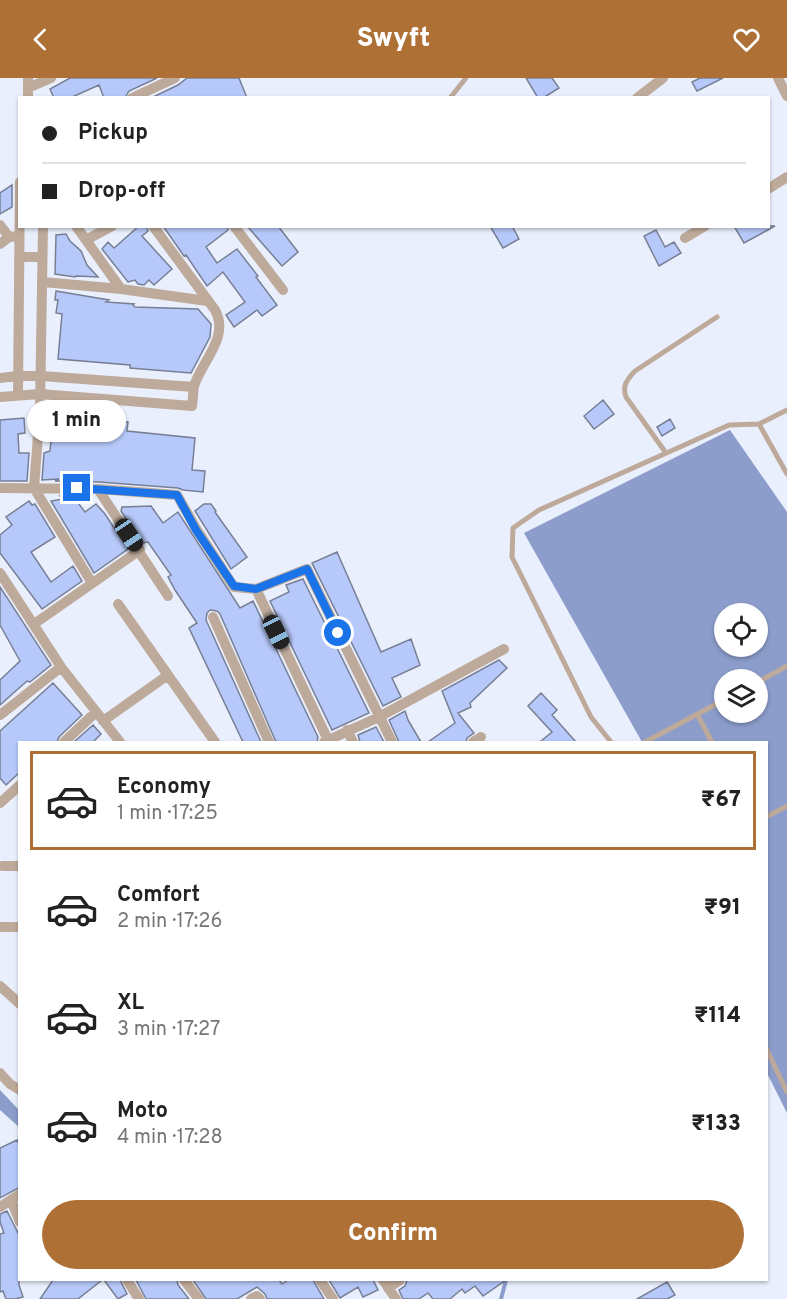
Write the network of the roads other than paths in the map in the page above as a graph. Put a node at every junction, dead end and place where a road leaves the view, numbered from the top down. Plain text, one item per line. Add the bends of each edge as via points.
1 (51, 78) edge
2 (175, 78) edge
3 (465, 78) edge
4 (663, 78) edge
5 (778, 78) edge
6 (28, 88) edge
7 (136, 96) edge
8 (452, 96) edge
9 (640, 96) edge
10 (787, 96) edge
11 (787, 177) edge
12 (770, 188) edge
13 (18, 192) edge
14 (0, 225) edge
15 (43, 228) edge
16 (77, 228) edge
17 (108, 228) edge
18 (154, 228) edge
19 (236, 228) edge
20 (702, 228) edge
21 (685, 238) dead end
22 (9, 239) edge
23 (86, 240) junction
24 (19, 257) junction
25 (42, 257) junction
26 (43, 282) junction
27 (121, 289) junction
28 (283, 290) dead end
29 (207, 301) junction
30 (717, 317) dead end
31 (18, 376) junction
32 (41, 376) junction
33 (0, 378) edge
34 (194, 387) junction
35 (40, 394) junction
36 (18, 395) junction
37 (0, 397) edge
38 (787, 410) edge
39 (759, 424) junction
40 (666, 453) junction
41 (787, 474) edge
42 (0, 488) edge
43 (34, 488) junction
44 (98, 489) junction
45 (140, 550) junction
46 (0, 573) edge
47 (92, 583) junction
48 (256, 589) junction
49 (168, 596) dead end
50 (118, 604) dead end
51 (213, 617) dead end
52 (34, 624) junction
53 (504, 649) dead end
54 (787, 666) edge
55 (62, 667) junction
56 (168, 675) junction
57 (768, 676) edge
58 (714, 705) edge
59 (96, 712) junction
60 (697, 714) junction
61 (0, 715) edge
62 (379, 717) junction
63 (103, 721) junction
64 (347, 730) junction
65 (65, 741) edge
66 (119, 741) edge
67 (214, 741) edge
68 (269, 741) edge
69 (326, 741) edge
70 (352, 741) edge
71 (391, 741) edge
72 (610, 741) edge
73 (647, 741) edge
74 (711, 741) edge
75 (18, 786) edge
76 (0, 803) edge
77 (787, 806) edge
78 (768, 816) edge
79 (18, 866) edge
80 (1, 869) edge
81 (0, 927) edge
82 (18, 927) edge
83 (0, 986) edge
84 (18, 1002) edge
85 (768, 1052) edge
86 (0, 1073) edge
87 (18, 1089) edge
88 (787, 1092) edge
89 (15, 1197) edge
90 (0, 1207) edge
91 (18, 1212) edge
92 (128, 1281) edge
93 (185, 1281) edge
94 (321, 1281) edge
95 (385, 1283) edge
96 (139, 1299) edge
97 (199, 1299) edge
98 (251, 1299) edge
99 (260, 1299) edge
100 (333, 1299) edge
101 (396, 1299) edge

1 - 6 street
2 - 7 street
3 - 8 lane
4 - 9 street
5 - 10 street
11 - 12 street
13 - 22 street
14 - 22 street
15 - 25 street
16 - 23 street
17 - 23 street
18 - 29 street
19 - 28 street
20 - 21 street
22 - 24 street
23 - 27 street
24 - 25 street
24 - 31 street
25 - 26 street
26 - 27 street
26 - 32 street
27 - 29 street
29 - 34 street via 221,326
30 - 40 lane via 635,371 623,389
31 - 32 street
31 - 33 street
31 - 36 street
32 - 34 street
32 - 35 street
34 - 35 street via 192,406
35 - 36 street
35 - 43 street
36 - 37 street
38 - 39 lane
39 - 40 lane via 729,425
39 - 41 lane
40 - 72 lane via 539,510 513,528 512,557 591,717
42 - 43 street
43 - 44 street
43 - 47 street
44 - 45 street
44 - 48 street via 177,495 234,586
45 - 47 street
45 - 49 street
46 - 52 street
47 - 52 street
48 - 62 street via 307,569
48 - 69 street
50 - 56 street
51 - 68 street
52 - 55 street
53 - 62 street
54 - 57 lane
55 - 59 street
55 - 61 street
56 - 63 street
56 - 67 street
58 - 60 lane
59 - 63 street
59 - 65 street
60 - 73 lane
60 - 74 lane
62 - 64 street
62 - 71 street
63 - 66 street
64 - 69 street
64 - 70 street
75 - 76 street
77 - 78 lane
79 - 80 street
81 - 82 street
83 - 84 street
85 - 88 lane
86 - 87 street
89 - 90 street
89 - 91 street
92 - 96 street
93 - 97 street
94 - 100 street
95 - 101 street
98 - 99 street

